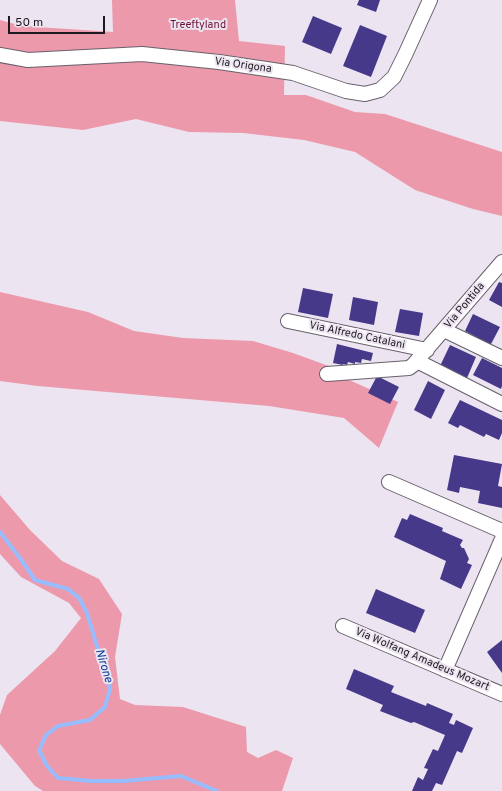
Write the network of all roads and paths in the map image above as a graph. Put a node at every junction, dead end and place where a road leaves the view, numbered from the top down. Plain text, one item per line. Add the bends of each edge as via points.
1 (430, 0) edge
2 (0, 55) edge
3 (502, 263) edge
4 (288, 321) dead end
5 (444, 330) junction
6 (427, 350) junction
7 (502, 358) edge
8 (418, 361) junction
9 (326, 374) dead end
10 (502, 404) edge
11 (389, 482) dead end
12 (502, 531) edge
13 (502, 539) edge
14 (343, 626) dead end
15 (445, 670) junction
16 (502, 694) edge

1 - 2 street, Via Origona via 394,76 380,90 364,94 346,92 293,73 219,62 142,54 28,60
3 - 5 street, Via Pontida
4 - 6 street, Via Alfredo Catalani
5 - 6 street, Via Pontida
5 - 7 street
6 - 8 street, Via Pontida
8 - 9 street via 409,368
8 - 10 street
11 - 12 street
13 - 15 street
14 - 15 street, Via Wolfang Amadeus Mozart
15 - 16 street, Via Wolfang Amadeus Mozart

